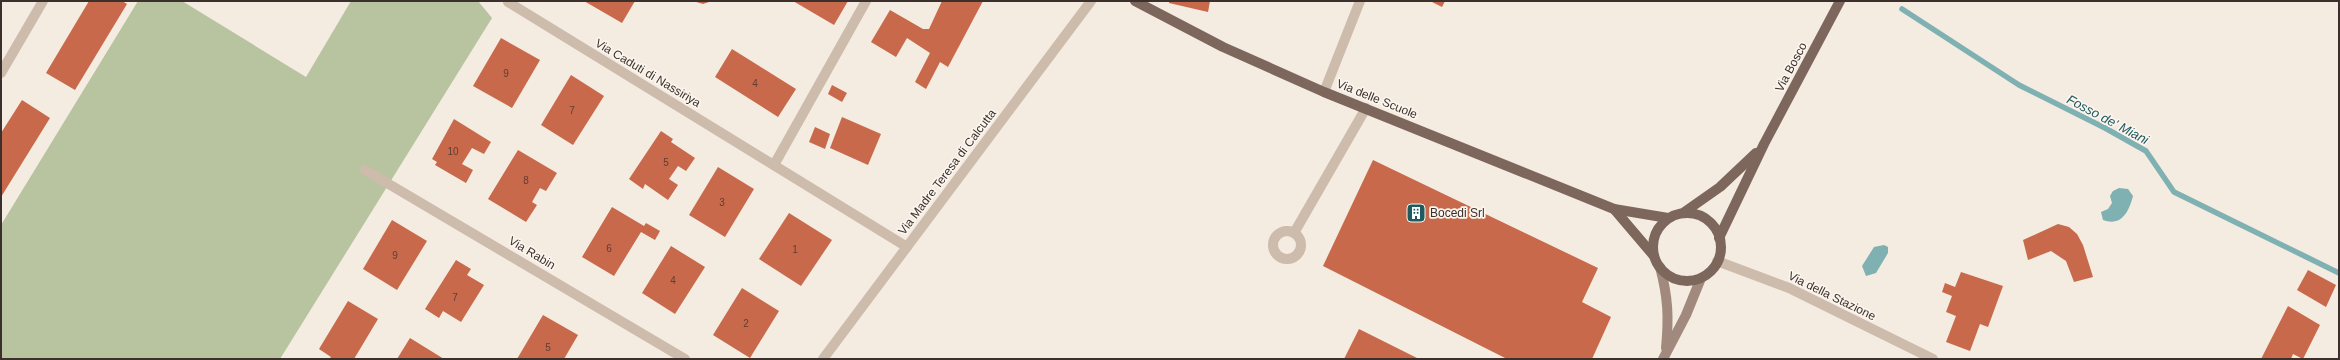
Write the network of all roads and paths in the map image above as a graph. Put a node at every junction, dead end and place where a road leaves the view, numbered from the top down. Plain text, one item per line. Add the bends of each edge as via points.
1 (43, 1) edge
2 (866, 1) edge
3 (1091, 1) edge
4 (1135, 1) edge
5 (1360, 1) edge
6 (1840, 1) edge
7 (508, 2) edge
8 (1, 73) edge
9 (1324, 92) junction
10 (1366, 108) junction
11 (1764, 144) junction
12 (774, 165) junction
13 (365, 170) dead end
14 (1614, 209) junction
15 (1683, 213) junction
16 (1668, 218) junction
17 (1294, 233) dead end
18 (1719, 238) junction
19 (907, 247) junction
20 (1654, 257) junction
21 (1717, 261) junction
22 (1660, 267) junction
23 (1701, 278) junction
24 (1664, 356) edge
25 (685, 359) edge
26 (823, 359) edge
27 (1932, 359) edge

1 - 8 street
2 - 12 street
3 - 19 street, Via Madre Teresa di Calcutta
4 - 9 main road, Via delle Scuole via 1223,47
5 - 9 street
6 - 11 main road, Via Bosco
7 - 12 street, Via Caduti di Nassiriya
9 - 10 main road, Via delle Scuole
10 - 14 main road, Via delle Scuole
10 - 17 street
11 - 15 main road, Via Bosco via 1720,187
11 - 18 main road, Via Bosco
12 - 19 street, Via Caduti di Nassiriya
13 - 25 street, Via Rabin
14 - 16 main road, Via delle Scuole
14 - 20 main road, Via delle Scuole
15 - 16 main road, Via Bosco
15 - 18 main road via 1698,215 1708,220
16 - 20 main road via 1655,234
18 - 21 main road, Via Bosco via 1720,250
19 - 26 street, Via Madre Teresa di Calcutta
20 - 22 main road
21 - 23 main road via 1711,271
21 - 27 street, Via della Stazione via 1789,288
22 - 23 main road via 1668,275 1679,280
22 - 24 main road via 1667,293 1669,315
23 - 24 main road via 1686,315

